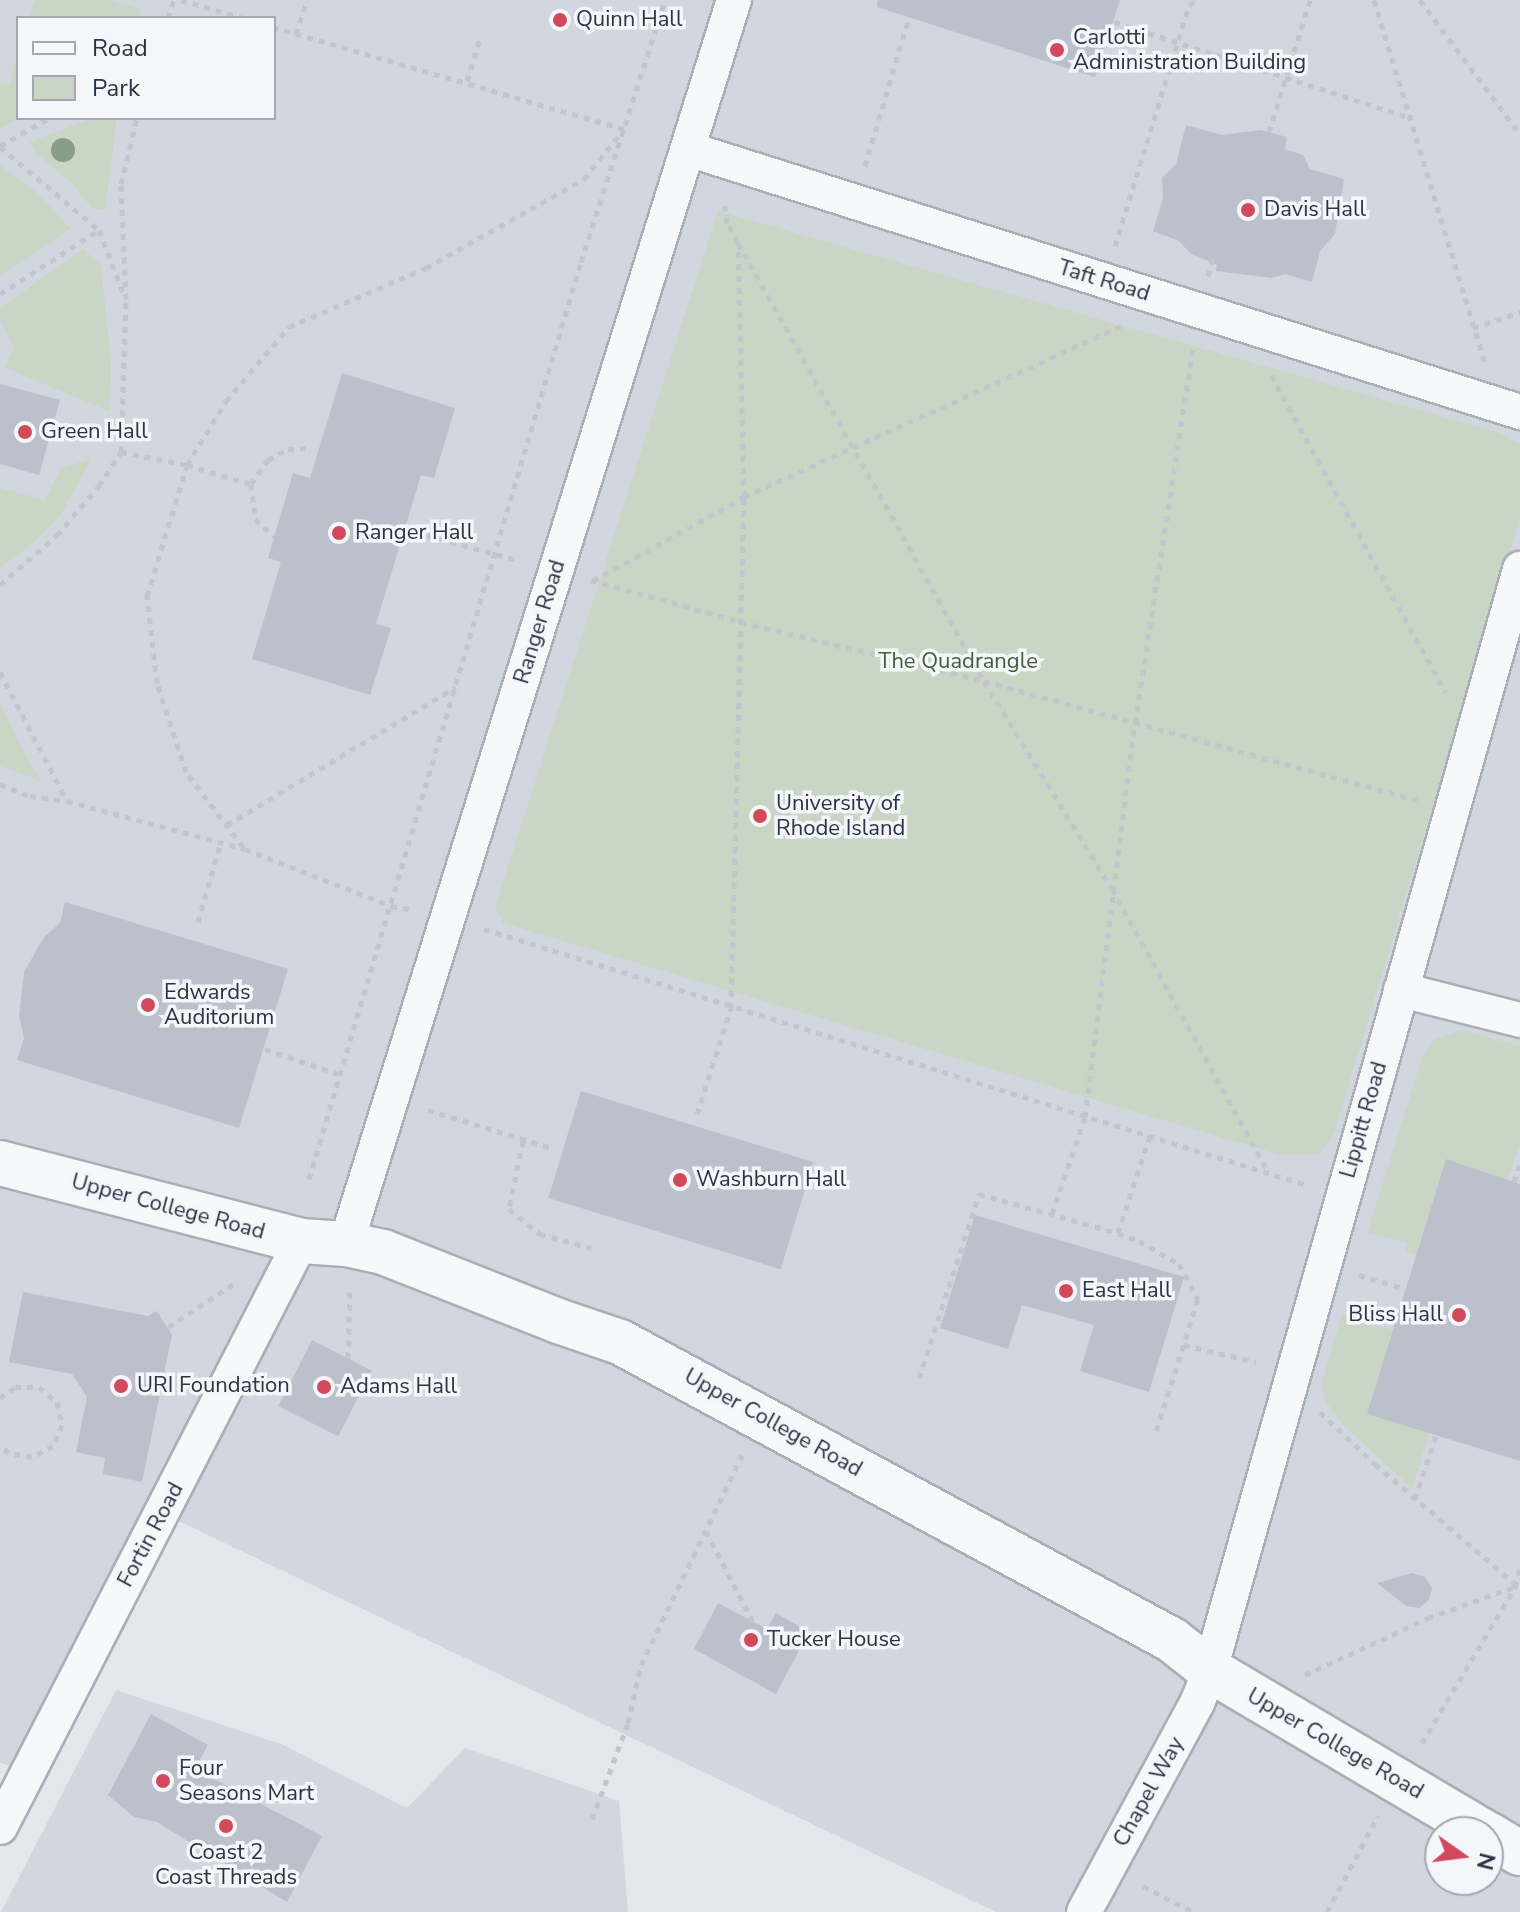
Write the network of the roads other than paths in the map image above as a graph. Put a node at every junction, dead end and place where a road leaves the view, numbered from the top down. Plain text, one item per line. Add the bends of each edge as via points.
1 (734, 0) edge
2 (703, 154) junction
3 (1510, 409) edge
4 (1520, 569) edge
5 (1401, 990) junction
6 (1520, 1020) edge
7 (0, 1163) edge
8 (301, 1241) junction
9 (349, 1261) junction
10 (1210, 1670) junction
11 (1457, 1816) edge
12 (0, 1827) edge
13 (1084, 1912) edge

1 - 2 street, Ranger Road
2 - 3 street, Taft Road
2 - 9 street, Ranger Road via 556,570
4 - 5 street, Lippitt Road
5 - 6 street
5 - 10 street, Lippitt Road
7 - 8 street, Upper College Road
8 - 9 street, Upper College Road
8 - 12 street, Fortin Road
9 - 10 street, Upper College Road via 383,1252 620,1342 1172,1640
10 - 11 street, Upper College Road
10 - 13 street, Chapel Way

